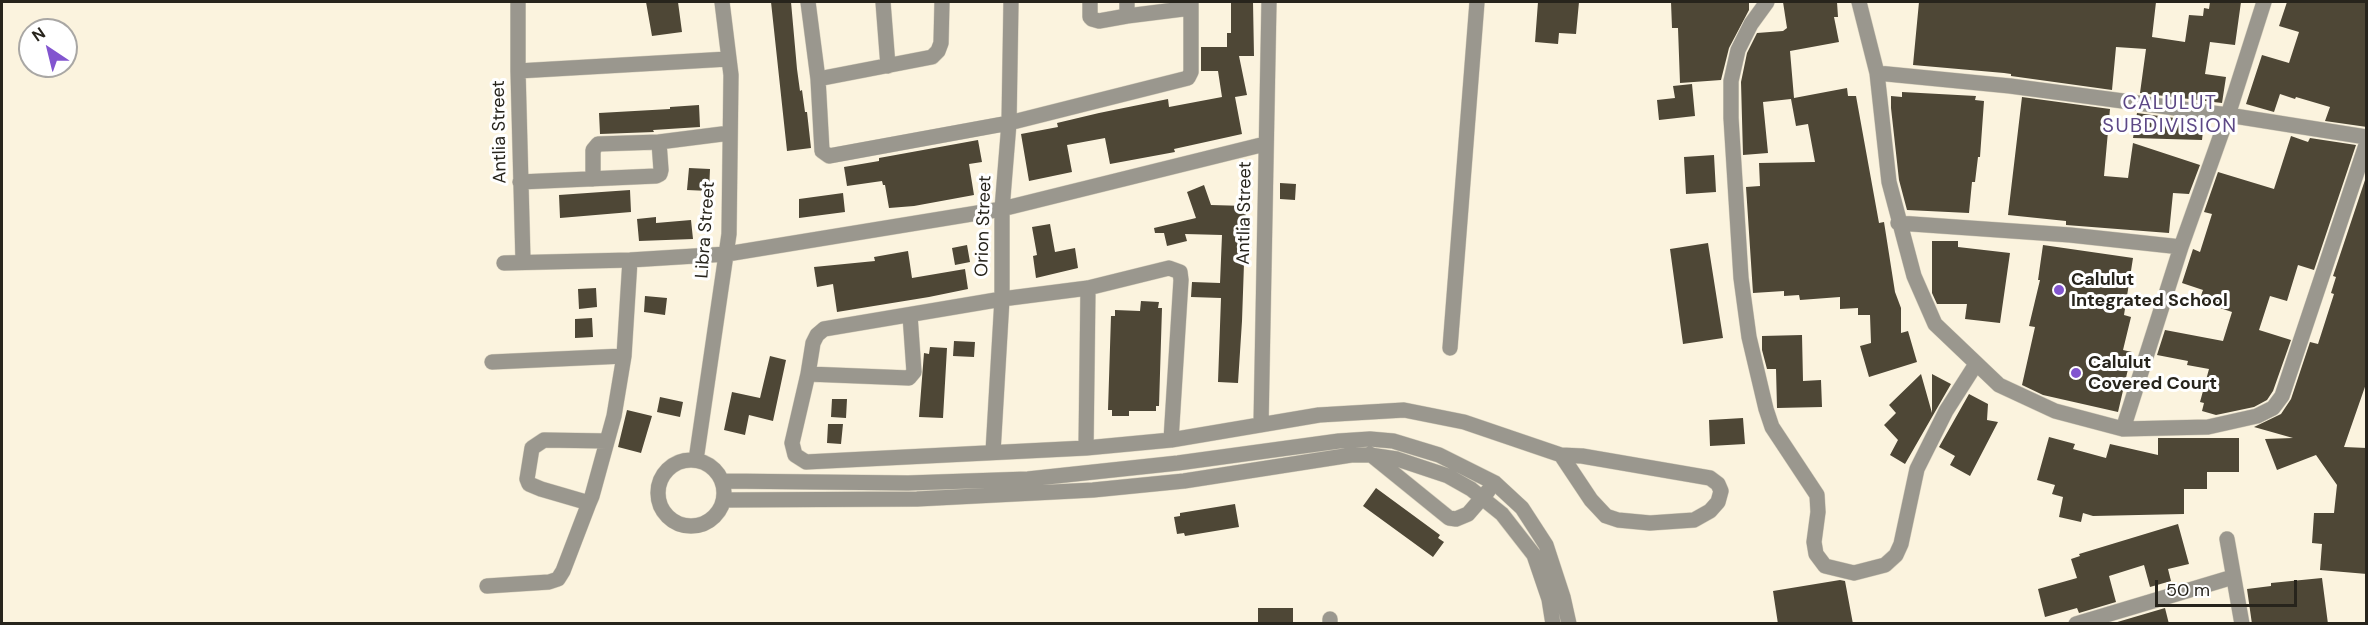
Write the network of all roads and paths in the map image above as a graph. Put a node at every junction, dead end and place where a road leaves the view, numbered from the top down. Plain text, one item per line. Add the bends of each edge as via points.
1 (518, 2) edge
2 (722, 2) edge
3 (808, 2) edge
4 (883, 2) edge
5 (942, 2) edge
6 (1011, 2) edge
7 (1090, 2) edge
8 (1269, 2) edge
9 (1477, 2) edge
10 (1767, 2) edge
11 (1859, 2) edge
12 (2264, 2) edge
13 (1191, 5) edge
14 (1127, 9) edge
15 (728, 59) junction
16 (888, 66) junction
17 (518, 71) junction
18 (1877, 73) junction
19 (819, 79) junction
20 (2228, 115) junction
21 (1009, 123) junction
22 (730, 133) junction
23 (2367, 137) edge
24 (660, 142) junction
25 (1265, 144) junction
26 (2367, 145) edge
27 (593, 179) junction
28 (520, 182) junction
29 (1002, 209) junction
30 (1899, 223) junction
31 (2181, 247) junction
32 (727, 254) junction
33 (630, 260) junction
34 (523, 261) junction
35 (504, 263) dead end
36 (1088, 288) junction
37 (1002, 299) junction
38 (910, 315) junction
39 (1450, 348) dead end
40 (624, 356) junction
41 (492, 362) dead end
42 (1976, 364) junction
43 (808, 374) junction
44 (1261, 425) junction
45 (2123, 429) junction
46 (1370, 439) junction
47 (1171, 440) junction
48 (607, 441) junction
49 (1086, 448) junction
50 (993, 452) junction
51 (1370, 455) junction
52 (1561, 455) junction
53 (696, 460) junction
54 (723, 481) junction
55 (1495, 483) junction
56 (971, 489) junction
57 (1483, 498) junction
58 (724, 500) junction
59 (590, 503) junction
60 (2227, 539) dead end
61 (2233, 577) junction
62 (487, 586) dead end
63 (1556, 598) junction
64 (1553, 624) edge
65 (1569, 624) edge
66 (2076, 624) edge
67 (2242, 624) edge

1 - 17 street, Antlia Street
2 - 15 street, Libra Street
3 - 19 street
4 - 16 street
5 - 16 street via 938,51 932,57
6 - 21 street, Orion Street
7 - 14 street via 1092,20 1100,21
8 - 25 street, Antlia Street
9 - 39 street
10 - 42 street via 1750,24 1738,50 1731,81 1741,278 1749,337 1769,418 1783,447 1816,495 1814,542 1816,554 1825,566 1854,573 1885,566 1896,555 1917,469 1946,411
11 - 18 street
12 - 20 street
13 - 14 street
13 - 21 street via 1188,78
15 - 17 street
15 - 22 street, Libra Street
16 - 19 street
17 - 28 street, Antlia Street
18 - 20 street
18 - 30 street via 1889,182
19 - 21 street via 822,151 829,156
20 - 23 street
20 - 31 street
21 - 29 street, Orion Street
22 - 24 street
22 - 32 street, Libra Street
24 - 27 street via 598,144 593,150
24 - 27 street via 660,174
25 - 29 street
25 - 44 street, Antlia Street
26 - 45 street via 2282,396 2273,408 2257,417 2208,427
27 - 28 street
28 - 34 street, Antlia Street
29 - 32 street
29 - 37 street, Orion Street
30 - 31 street
30 - 42 street via 1914,276 1935,324
31 - 45 street
32 - 33 street
32 - 53 street, Libra Street
33 - 34 street
33 - 40 street
34 - 35 street
36 - 37 street
36 - 47 street via 1169,268 1180,272
36 - 49 street
37 - 38 street
37 - 50 street, Orion Street
38 - 43 street via 824,329 813,343
38 - 43 street via 914,372 909,378
40 - 41 street
40 - 48 street
42 - 45 street via 1999,385 2055,411
43 - 50 street via 792,442 795,455 806,462
44 - 47 street
44 - 52 street via 1332,414 1404,410 1464,422
46 - 51 street
46 - 55 street via 1393,441 1439,455
46 - 56 street
47 - 49 street
48 - 59 street
48 - 59 street via 544,440 532,448 529,484
49 - 50 street
51 - 56 street via 1093,490
51 - 57 street via 1397,459 1448,476
51 - 57 street via 1449,518 1462,518
52 - 52 street via 1710,478 1721,491 1710,511 1694,520 1618,520 1606,516 1591,500
53 - 54 street via 715,470
53 - 58 street via 685,460 666,471 658,491 663,512 692,526 712,519
54 - 56 street via 908,483
54 - 58 street
55 - 57 street
55 - 63 street via 1522,508 1546,545
56 - 58 street via 917,500
57 - 63 street via 1502,514 1534,555
59 - 62 street via 558,579
60 - 61 street
61 - 66 street
61 - 67 street
63 - 64 street
63 - 65 street

